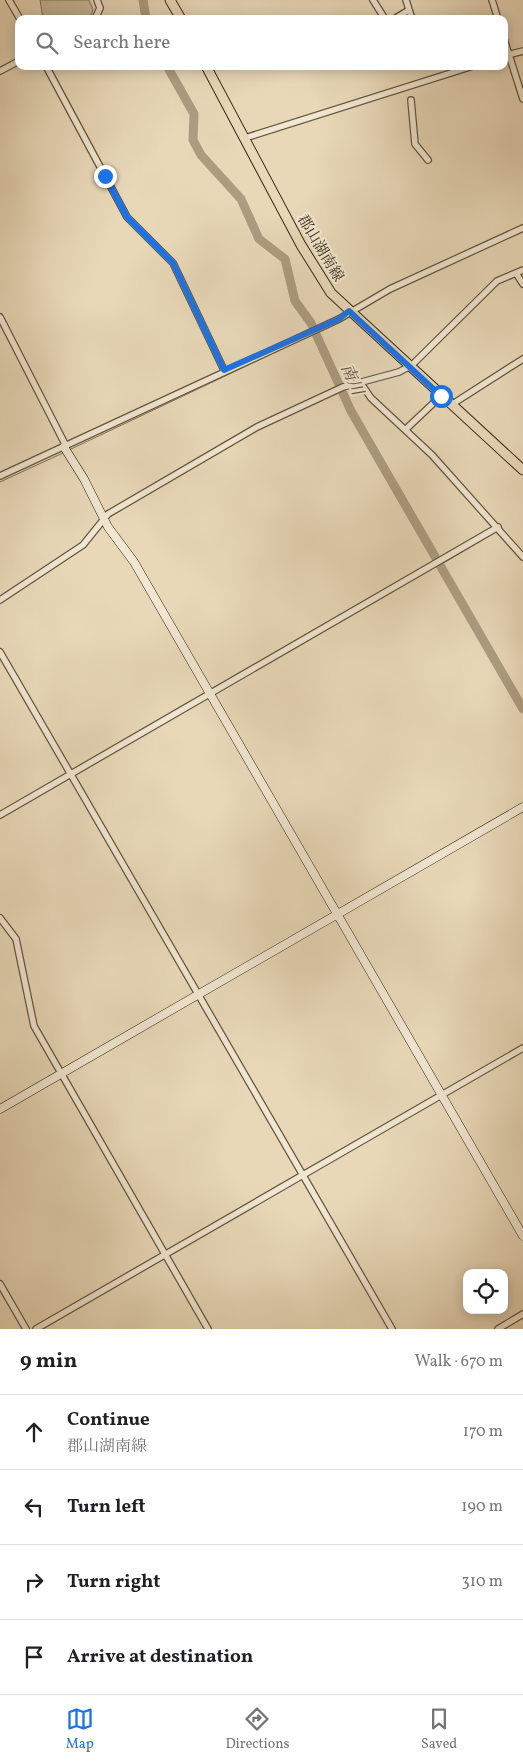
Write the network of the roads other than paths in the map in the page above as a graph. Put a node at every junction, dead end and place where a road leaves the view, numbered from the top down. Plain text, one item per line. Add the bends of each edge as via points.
1 (9, 0) edge
2 (97, 0) edge
3 (170, 0) edge
4 (373, 0) edge
5 (406, 0) edge
6 (492, 0) edge
7 (409, 10) junction
8 (18, 15) edge
9 (97, 15) edge
10 (179, 15) edge
11 (382, 15) edge
12 (401, 15) edge
13 (411, 15) edge
14 (497, 15) edge
15 (523, 50) edge
16 (508, 56) edge
17 (508, 59) edge
18 (15, 62) edge
19 (48, 70) edge
20 (208, 70) edge
21 (460, 70) edge
22 (0, 71) edge
23 (523, 99) edge
24 (411, 100) dead end
25 (245, 138) junction
26 (428, 160) dead end
27 (523, 228) edge
28 (523, 270) edge
29 (516, 273) junction
30 (523, 284) edge
31 (349, 311) junction
32 (0, 316) edge
33 (523, 359) edge
34 (409, 366) junction
35 (224, 370) junction
36 (360, 382) junction
37 (441, 396) junction
38 (451, 405) junction
39 (406, 429) junction
40 (65, 446) junction
41 (523, 470) edge
42 (0, 476) edge
43 (104, 518) junction
44 (498, 527) junction
45 (522, 555) edge
46 (0, 600) edge
47 (0, 652) edge
48 (210, 694) junction
49 (70, 774) junction
50 (523, 807) edge
51 (0, 815) edge
52 (338, 914) junction
53 (0, 918) edge
54 (198, 995) junction
55 (523, 1048) edge
56 (61, 1074) junction
57 (442, 1095) junction
58 (0, 1109) edge
59 (303, 1175) junction
60 (523, 1236) edge
61 (166, 1255) junction
62 (0, 1284) edge
63 (523, 1314) edge
64 (26, 1329) edge
65 (36, 1329) edge
66 (208, 1329) edge
67 (392, 1329) edge
68 (498, 1329) edge

1 - 8 street
2 - 9 street via 100,8
3 - 10 main road
4 - 11 street
5 - 7 street
6 - 14 street
7 - 12 street
7 - 13 street
15 - 16 street
17 - 23 street
18 - 22 street
19 - 35 street via 127,217 176,269
20 - 25 main road, 郡山湖南線
21 - 25 street
24 - 26 street via 415,144
25 - 31 main road, 郡山湖南線 via 320,278
27 - 31 street
28 - 29 street
29 - 30 street
29 - 34 street via 486,290 437,342
31 - 34 main road, 郡山湖南線
31 - 35 street via 339,319
32 - 40 street
33 - 38 street
34 - 36 street via 399,372
34 - 37 main road, 郡山湖南線
35 - 40 street
36 - 39 street via 371,398
36 - 43 street via 258,427
37 - 38 main road, 郡山湖南線
37 - 39 street
38 - 41 main road, 郡山湖南線
39 - 44 street
40 - 42 street
40 - 43 street
43 - 46 street via 77,550
43 - 48 street via 134,562
44 - 45 street
44 - 48 street
47 - 49 street
48 - 49 street
48 - 52 street
49 - 51 street
49 - 54 street
50 - 52 street
52 - 54 street
52 - 57 street
53 - 56 street via 16,940 34,1026
54 - 56 street
54 - 59 street
55 - 57 street
56 - 58 street
56 - 61 street
57 - 59 street
57 - 60 street
59 - 61 street
59 - 67 street
61 - 65 street
61 - 66 street
62 - 64 street
63 - 68 street

